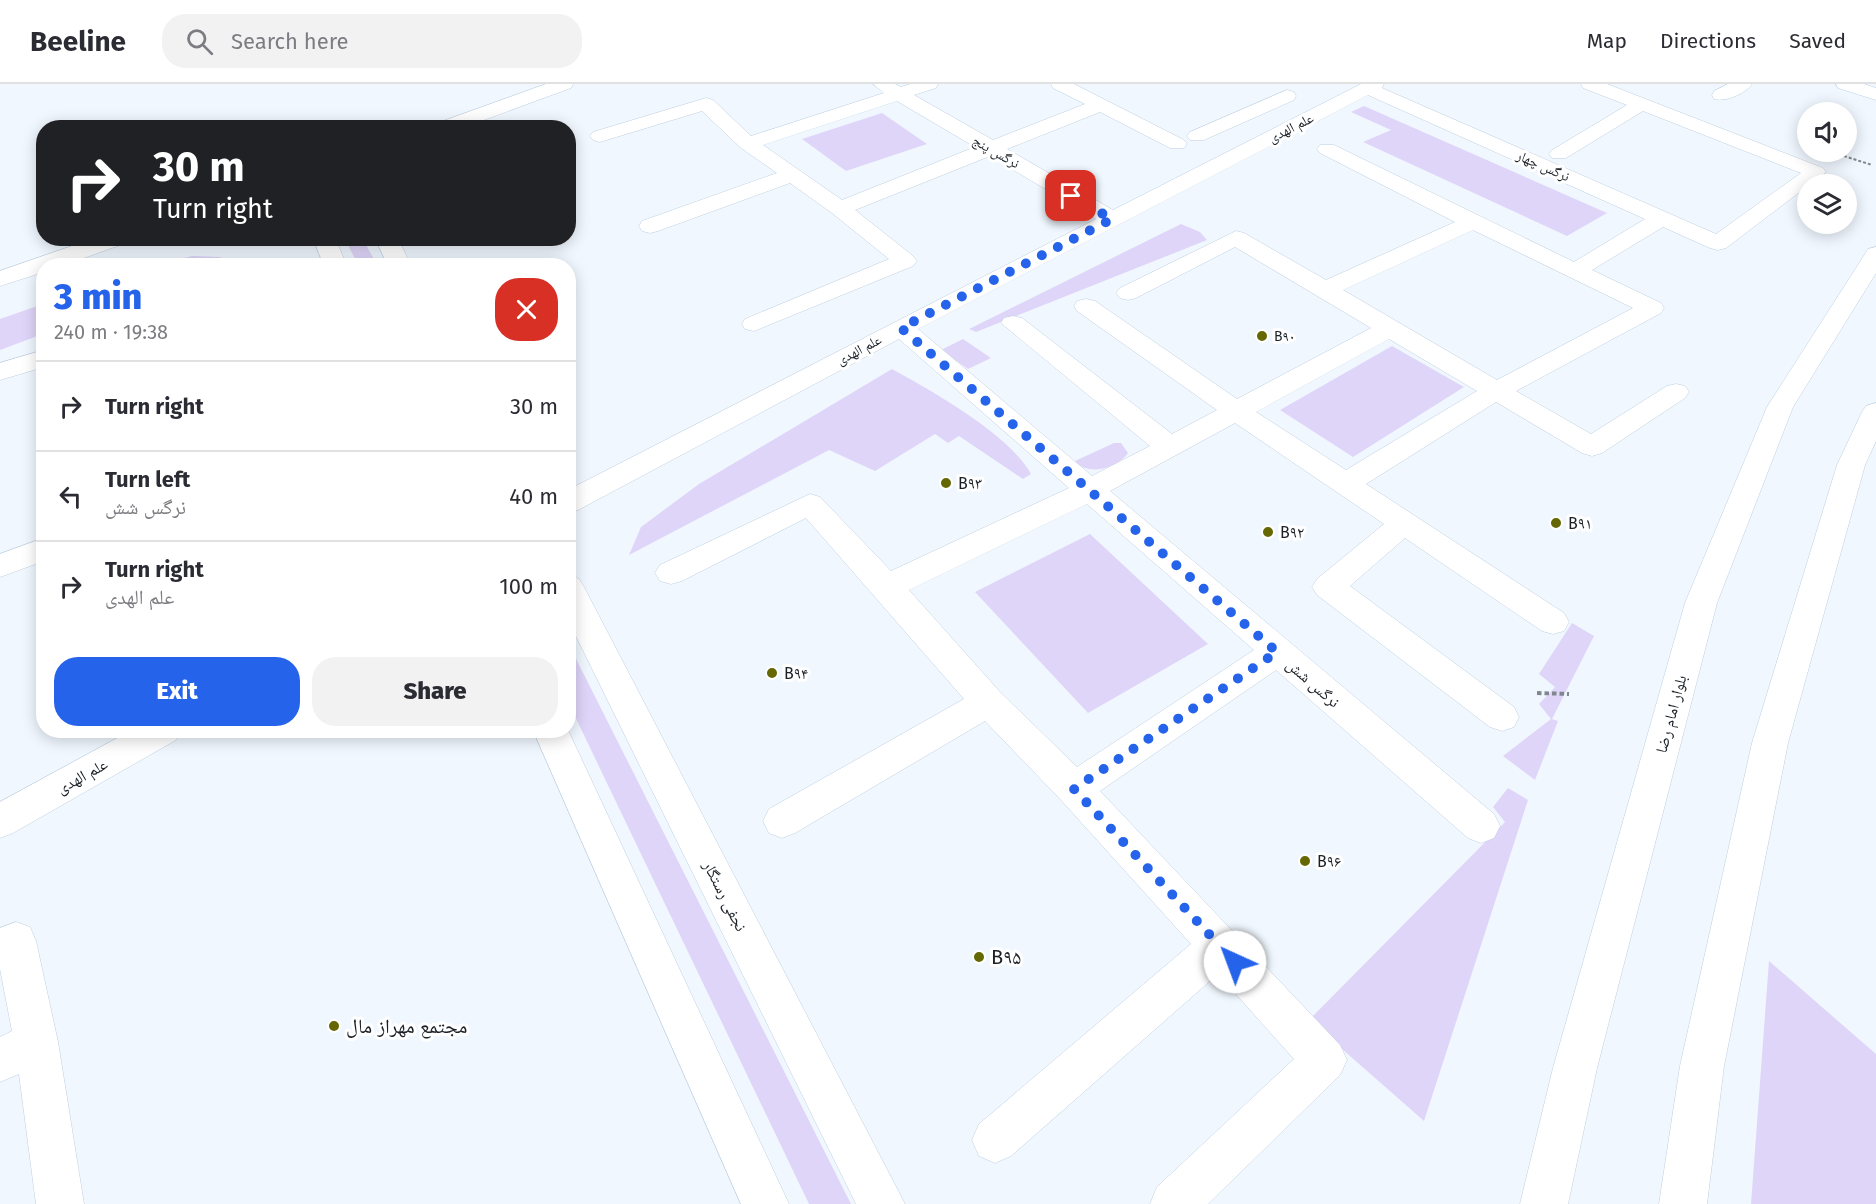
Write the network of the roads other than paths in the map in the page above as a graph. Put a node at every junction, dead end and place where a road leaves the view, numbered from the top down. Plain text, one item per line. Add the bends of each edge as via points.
1 (564, 84) edge
2 (929, 84) edge
3 (1060, 84) edge
4 (1590, 84) edge
5 (1743, 84) edge
6 (1845, 84) edge
7 (1371, 86) edge
8 (1268, 88) dead end
9 (890, 89) edge
10 (1876, 94) edge
11 (1720, 95) dead end
12 (1642, 104) junction
13 (1100, 105) junction
14 (464, 120) edge
15 (600, 136) dead end
16 (1197, 136) dead end
17 (748, 144) junction
18 (1177, 144) dead end
19 (991, 148) junction
20 (1327, 149) dead end
21 (1559, 154) dead end
22 (792, 175) junction
23 (840, 208) junction
24 (1662, 218) junction
25 (1112, 219) junction
26 (1473, 222) junction
27 (650, 226) dead end
28 (95, 246) edge
29 (1876, 254) edge
30 (60, 258) edge
31 (36, 266) edge
32 (1575, 271) junction
33 (0, 279) edge
34 (1324, 290) junction
35 (1128, 292) dead end
36 (1086, 306) dead end
37 (1013, 323) dead end
38 (754, 324) dead end
39 (901, 328) junction
40 (1390, 328) junction
41 (36, 361) edge
42 (0, 372) edge
43 (1496, 391) junction
44 (1676, 392) dead end
45 (1236, 411) junction
46 (1876, 412) edge
47 (1170, 447) junction
48 (1345, 484) junction
49 (1090, 490) junction
50 (576, 499) edge
51 (1404, 523) junction
52 (36, 552) edge
53 (0, 566) edge
54 (671, 573) dead end
55 (887, 587) junction
56 (576, 603) edge
57 (1553, 622) dead end
58 (1277, 652) junction
59 (988, 702) junction
60 (1502, 717) dead end
61 (150, 738) edge
62 (554, 738) edge
63 (1074, 789) junction
64 (0, 821) edge
65 (782, 821) dead end
66 (1481, 826) dead end
67 (1220, 946) junction
68 (0, 949) edge
69 (18, 1051) edge
70 (994, 1140) dead end
71 (60, 1204) edge
72 (765, 1204) edge
73 (881, 1204) edge
74 (1174, 1204) edge
75 (1544, 1204) edge
76 (1683, 1204) edge

1 - 14 street
2 - 9 street
3 - 13 street
4 - 12 street
5 - 11 street
6 - 10 street
7 - 24 street, نرگس چهار
7 - 25 street, علم الهدی
8 - 16 street via 1287,96
9 - 17 street
9 - 19 street, نرگس پنج
12 - 21 street
12 - 24 street, نرگس چهار via 1816,172 1718,243
13 - 18 street
13 - 19 street
15 - 17 street via 706,104
17 - 22 street
19 - 23 street
19 - 25 street, نرگس پنج
20 - 26 street
22 - 23 street
22 - 27 street
23 - 38 street via 905,261
24 - 32 street
25 - 39 street, علم الهدی
26 - 32 street
26 - 34 street
28 - 30 street
29 - 75 street, بلوار امام رضا via 1780,406 1701,603 1575,1068
31 - 33 street
32 - 43 street via 1652,308
34 - 35 street via 1236,238
34 - 40 street
36 - 45 street
37 - 47 street
39 - 49 street, نرگس شش
39 - 50 street, علم الهدی
40 - 43 street
40 - 45 street
41 - 42 street
43 - 44 street via 1592,447
43 - 48 street
45 - 47 street
45 - 48 street
46 - 76 street via 1851,465 1770,743 1702,1066
47 - 49 street
48 - 51 street
49 - 55 street
49 - 58 street, نرگس شش
51 - 57 street
51 - 60 street via 1328,587
52 - 53 street
54 - 55 street via 810,504
55 - 59 street
56 - 73 street, نجفی رستگار
58 - 63 street
58 - 66 street, نرگس شش
59 - 63 street
59 - 65 street
61 - 64 street, علم الهدی
62 - 72 street
63 - 67 street
67 - 70 street
67 - 74 street via 1325,1060
68 - 69 street via 16,941
69 - 71 street

